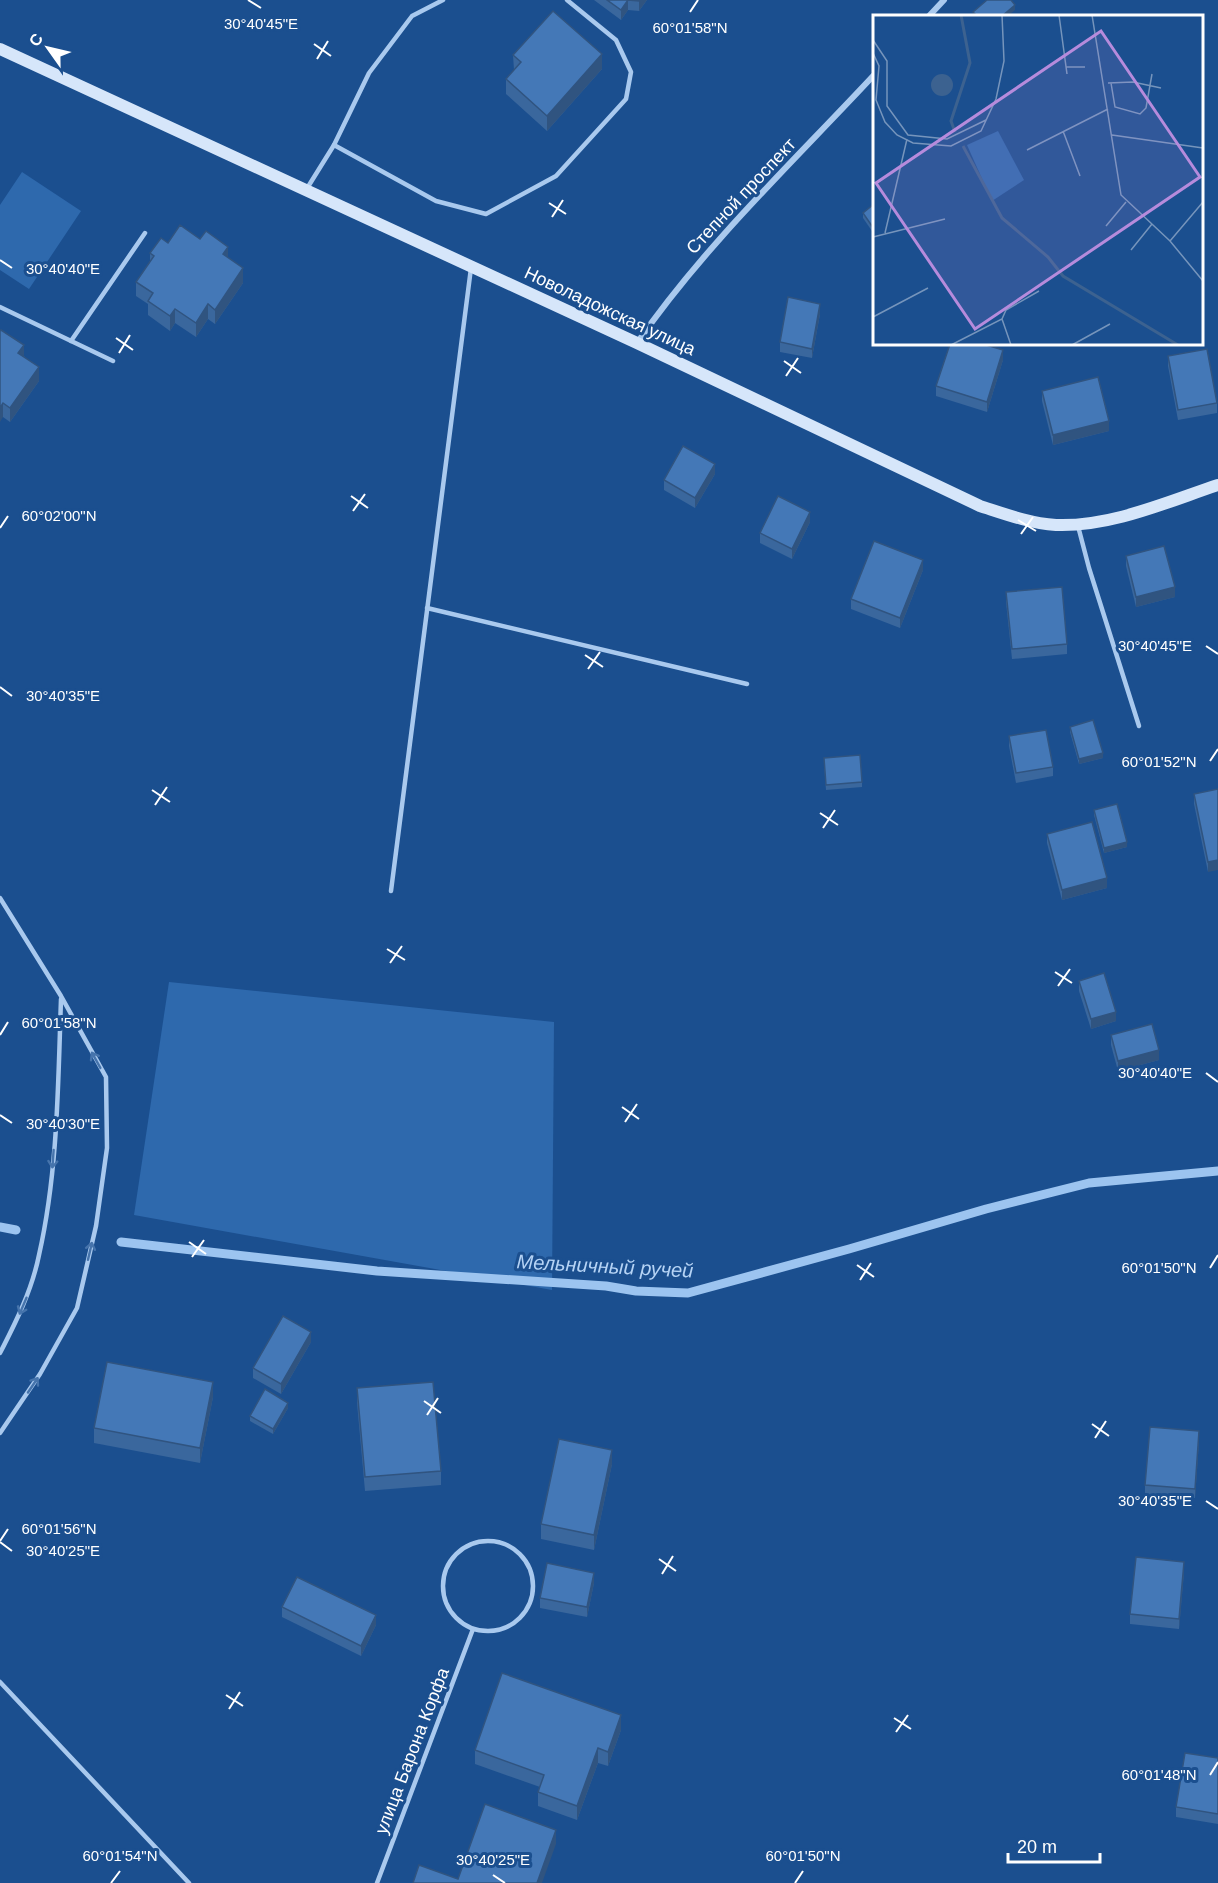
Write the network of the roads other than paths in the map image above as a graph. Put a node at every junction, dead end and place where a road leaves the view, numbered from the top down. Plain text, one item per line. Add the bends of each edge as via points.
1 (442, 0) edge
2 (567, 0) edge
3 (944, 0) edge
4 (930, 15) edge
5 (0, 49) edge
6 (873, 76) edge
7 (334, 145) junction
8 (306, 190) junction
9 (145, 233) dead end
10 (471, 266) junction
11 (0, 307) edge
12 (71, 341) junction
13 (637, 343) junction
14 (113, 361) dead end
15 (1218, 485) edge
16 (1077, 524) junction
17 (428, 608) junction
18 (747, 684) dead end
19 (1138, 726) dead end
20 (391, 891) dead end
21 (0, 898) edge
22 (61, 996) junction
23 (0, 1353) edge
24 (0, 1434) edge
25 (473, 1629) junction
26 (0, 1682) edge
27 (189, 1883) edge
28 (377, 1883) edge

1 - 7 lane via 412,16 376,64
2 - 7 lane via 616,40 631,72 626,99 556,176 486,214 436,201
3 - 4 street
5 - 8 street, Новоладожская улица
6 - 13 street, Степной проспект via 698,262
7 - 8 lane
8 - 10 street, Новоладожская улица
9 - 12 lane
10 - 13 street, Новоладожская улица
10 - 17 lane
11 - 12 lane
12 - 14 lane
13 - 16 street, Новоладожская улица via 980,506 1018,519
15 - 16 street, Новоладожская улица via 1134,512
16 - 19 lane
17 - 18 lane
17 - 20 lane
21 - 22 lane
22 -> 23 lane via 52,1177 39,1256 24,1305
24 -> 22 lane via 77,1308 96,1226 107,1148 106,1077
25 - 25 lane via 506,1628 529,1605 532,1572 524,1557 511,1546 479,1541 463,1547 444,1574 443,1591 448,1607 458,1620
25 - 28 lane, улица Барона Корфа
26 - 27 lane

